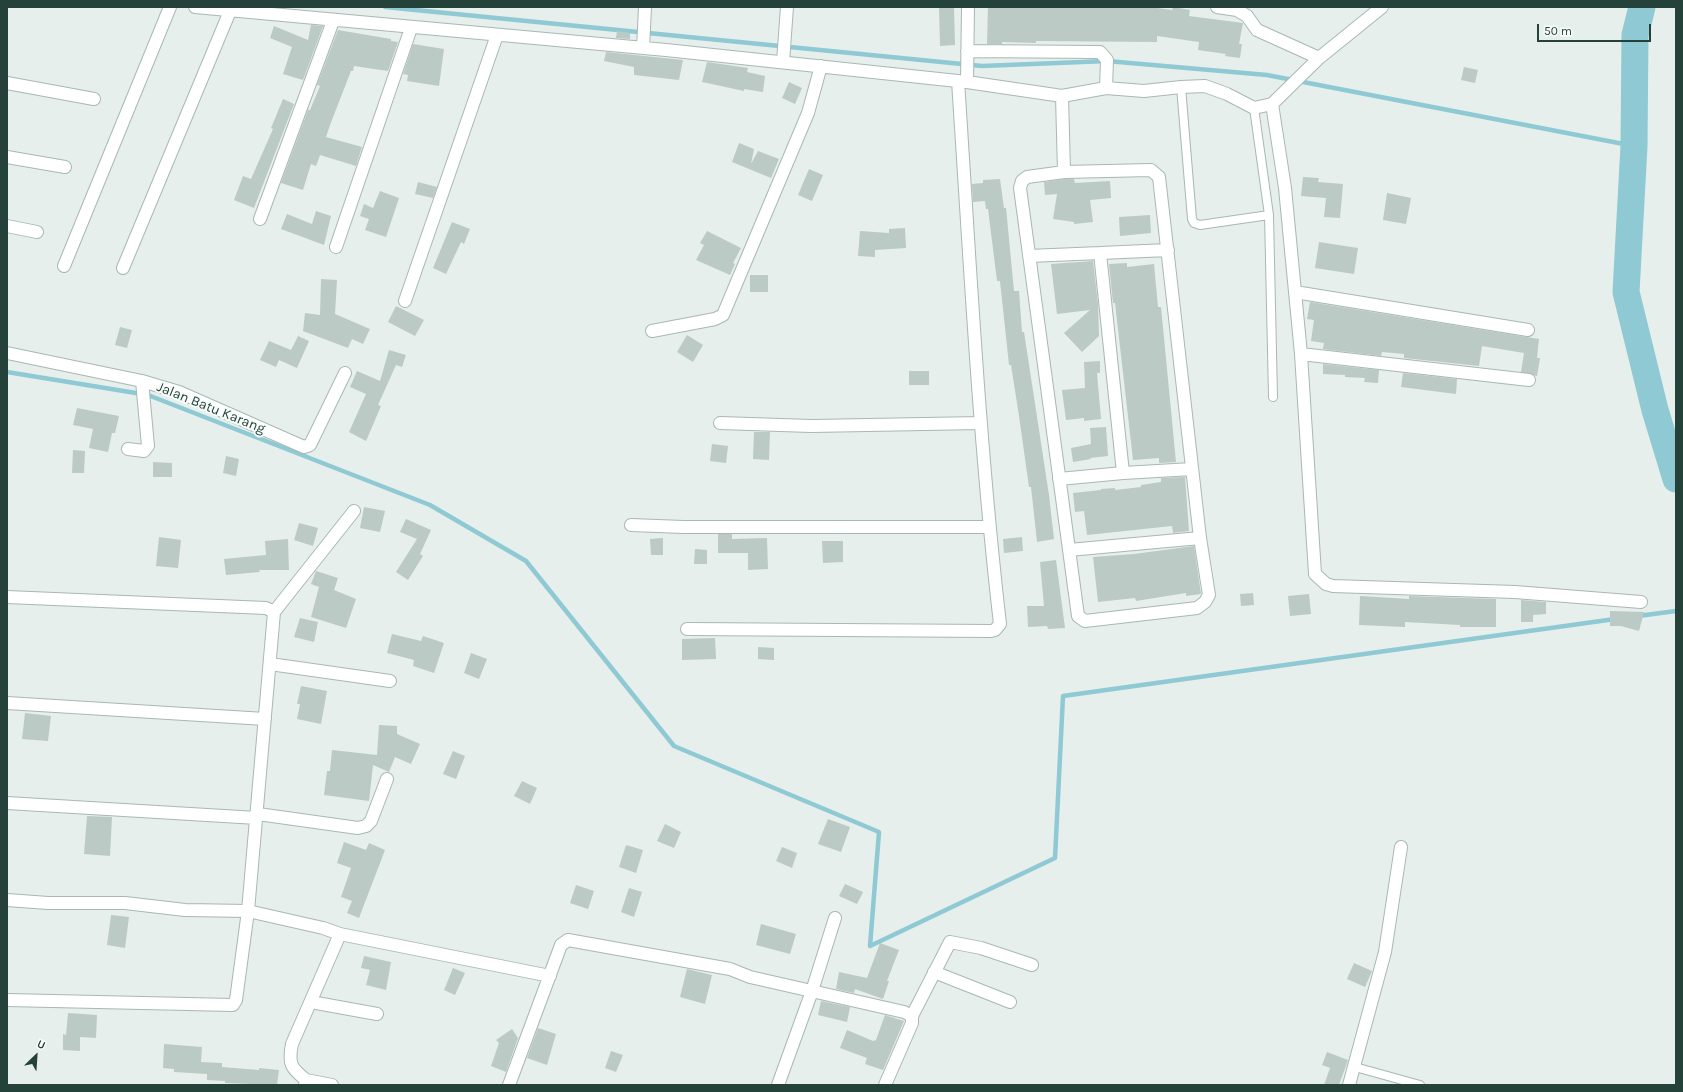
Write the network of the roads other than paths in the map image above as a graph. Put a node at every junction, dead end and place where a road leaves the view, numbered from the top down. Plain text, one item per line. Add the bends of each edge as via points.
1 (170, 7) edge
2 (195, 7) edge
3 (787, 7) edge
4 (968, 7) edge
5 (1217, 7) edge
6 (1382, 7) edge
7 (230, 11) junction
8 (645, 11) edge
9 (333, 21) junction
10 (411, 28) junction
11 (497, 35) junction
12 (643, 48) junction
13 (967, 54) junction
14 (784, 57) junction
15 (1319, 58) junction
16 (821, 66) junction
17 (964, 78) junction
18 (1106, 82) junction
19 (7, 83) edge
20 (1181, 87) junction
21 (1062, 96) junction
22 (94, 99) dead end
23 (1272, 104) junction
24 (1254, 108) junction
25 (7, 157) edge
26 (65, 167) dead end
27 (1064, 172) junction
28 (1269, 215) junction
29 (260, 219) dead end
30 (7, 226) edge
31 (37, 232) dead end
32 (336, 247) dead end
33 (1168, 250) junction
34 (1100, 253) junction
35 (1029, 256) junction
36 (64, 266) dead end
37 (123, 268) dead end
38 (1295, 292) junction
39 (405, 301) dead end
40 (1528, 330) dead end
41 (652, 331) dead end
42 (7, 353) edge
43 (1301, 354) junction
44 (345, 373) dead end
45 (1529, 380) dead end
46 (142, 386) junction
47 (1272, 397) dead end
48 (981, 423) junction
49 (720, 424) dead end
50 (128, 449) dead end
51 (1192, 470) junction
52 (1123, 473) junction
53 (1059, 479) junction
54 (354, 510) dead end
55 (631, 525) dead end
56 (989, 526) junction
57 (1200, 538) junction
58 (1069, 550) junction
59 (7, 597) edge
60 (1641, 602) dead end
61 (274, 612) junction
62 (687, 629) dead end
63 (270, 664) junction
64 (390, 681) dead end
65 (7, 703) edge
66 (266, 719) junction
67 (387, 779) dead end
68 (7, 803) edge
69 (258, 816) junction
70 (1401, 847) dead end
71 (7, 900) edge
72 (248, 911) junction
73 (834, 918) dead end
74 (340, 934) junction
75 (1032, 965) dead end
76 (934, 972) junction
77 (550, 976) junction
78 (812, 991) junction
79 (7, 1000) edge
80 (311, 1002) junction
81 (1010, 1002) dead end
82 (377, 1014) dead end
83 (912, 1016) junction
84 (1355, 1067) junction
85 (306, 1083) edge
86 (332, 1085) edge
87 (509, 1085) edge
88 (778, 1085) edge
89 (885, 1085) edge
90 (1349, 1085) edge
91 (1420, 1085) edge

1 - 36 street
2 - 7 street
3 - 14 street
4 - 13 street
5 - 15 street via 1237,10 1246,16 1257,30
6 - 15 street
7 - 9 street
7 - 37 street
8 - 12 street
9 - 10 street
9 - 29 street
10 - 11 street
10 - 32 street
11 - 12 street
11 - 39 street
12 - 14 street
13 - 17 street
13 - 18 street via 1098,52 1107,60
14 - 16 street
15 - 23 street
16 - 17 street
16 - 41 street via 808,112 723,315 715,319
17 - 21 street
17 - 48 street
18 - 20 street via 1144,91
18 - 21 street
19 - 22 street
20 - 24 street via 1205,86
20 - 28 lane via 1194,223 1200,225
21 - 27 street
23 - 24 street
23 - 38 street via 1285,188
24 - 28 lane
25 - 26 street
27 - 33 street via 1155,172 1159,177
27 - 35 street via 1033,175 1022,181 1020,188
28 - 47 lane
30 - 31 street
33 - 34 street
33 - 51 street
34 - 35 street
34 - 52 street
35 - 53 street
38 - 40 street
38 - 43 street
42 - 46 street, Jalan Batu Karang
43 - 45 street
43 - 60 street via 1314,566 1315,574 1320,579 1333,586 1515,592
44 - 46 street, Jalan Batu Karang via 308,447 179,392
46 - 50 street via 148,446 144,450
48 - 49 street via 811,426
48 - 56 street
51 - 52 street
51 - 57 street
52 - 53 street
53 - 58 street
54 - 61 street
55 - 56 street
56 - 62 street via 1000,624 995,630
57 - 58 street
57 - 58 street via 1209,595 1197,608 1085,621 1078,616
59 - 61 street via 266,608
61 - 63 street
63 - 64 street
63 - 66 street
65 - 66 street
66 - 69 street
67 - 69 street via 371,821 366,826 358,828
68 - 69 street
69 - 72 street
70 - 84 street via 1385,952
71 - 72 street via 125,903 186,910
72 - 74 street
72 - 79 street via 238,993 233,1005
73 - 78 street
74 - 77 street
74 - 80 street
75 - 76 street via 954,941 948,944
76 - 81 street
76 - 83 street
77 - 78 street via 561,945 568,940 730,970
77 - 87 street
78 - 83 street
78 - 88 street
80 - 82 street
80 - 85 street via 292,1044 290,1058 293,1069
83 - 89 street via 912,1023
84 - 90 street
84 - 91 lane
85 - 86 street

